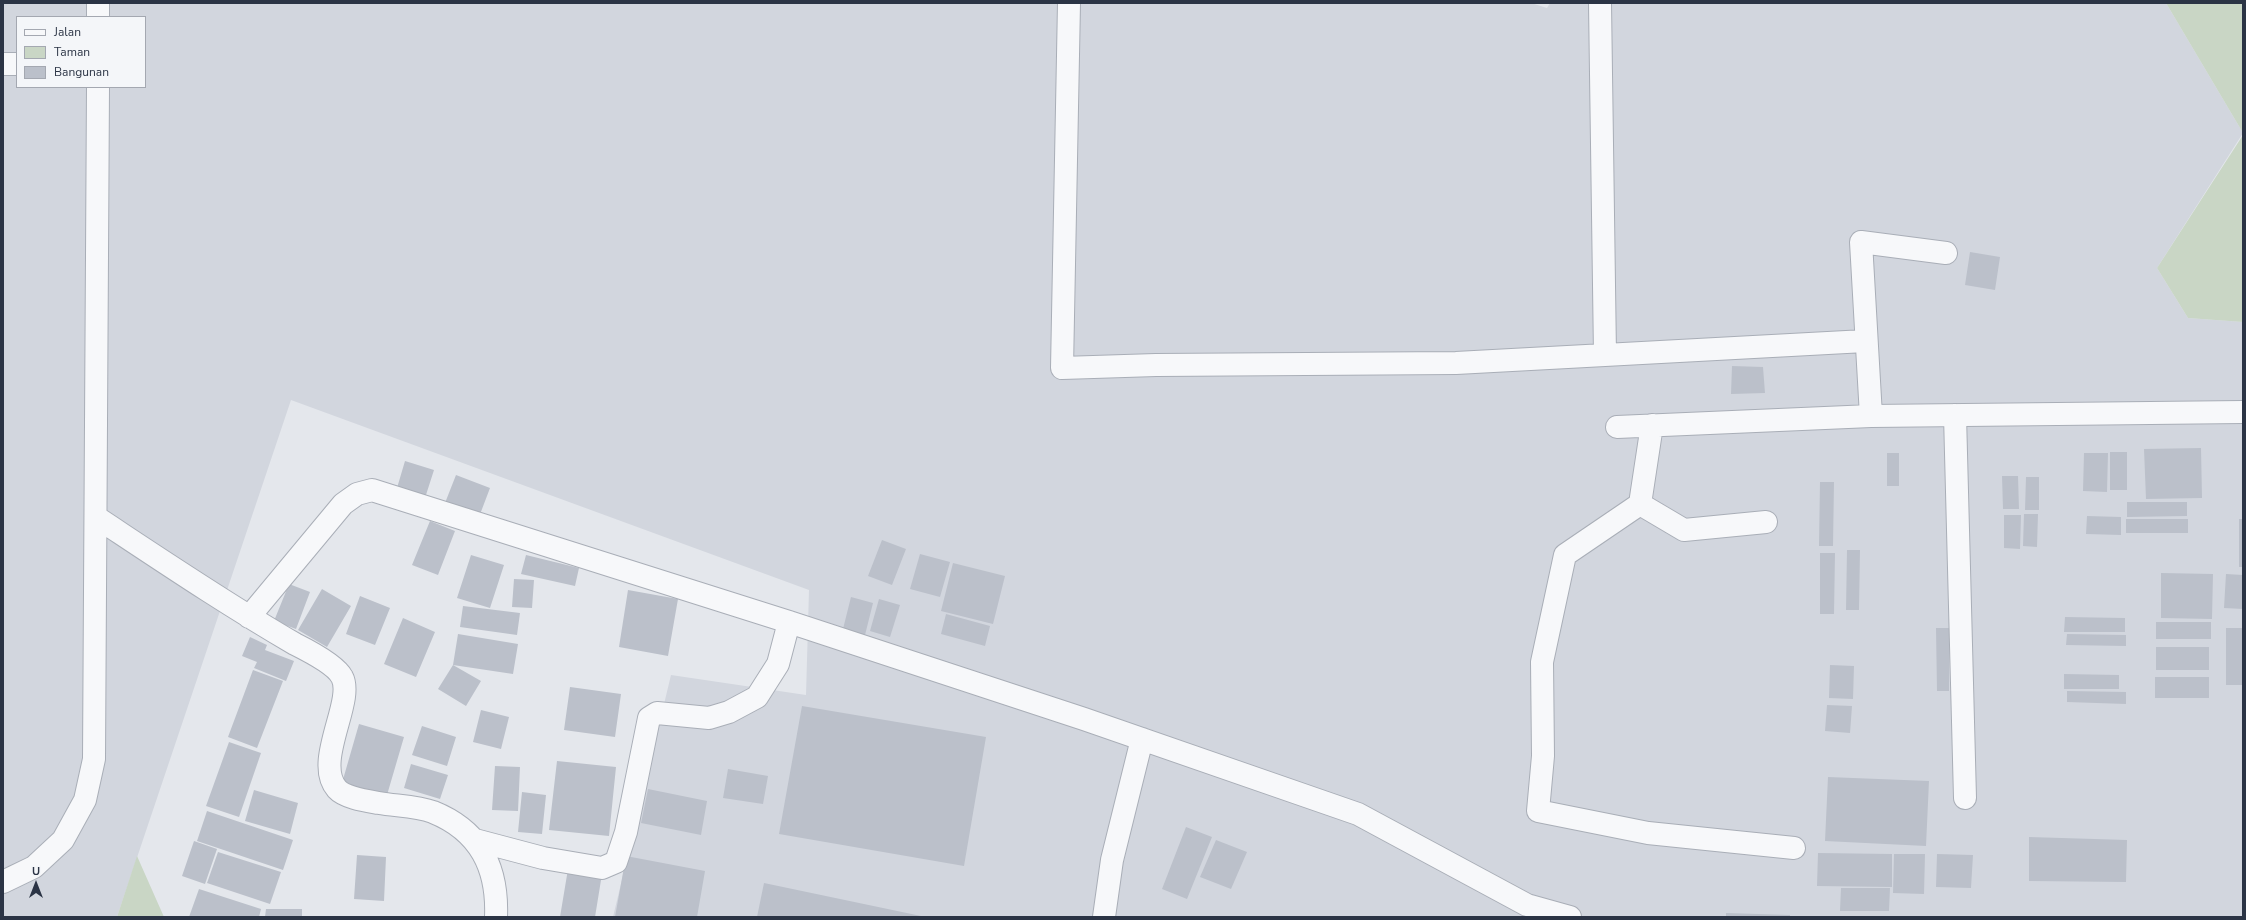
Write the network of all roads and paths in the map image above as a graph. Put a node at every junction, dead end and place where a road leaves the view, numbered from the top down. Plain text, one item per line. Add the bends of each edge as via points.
1 (98, 3) edge
2 (1070, 3) edge
3 (1600, 3) edge
4 (98, 16) edge
5 (3, 64) edge
6 (16, 64) edge
7 (98, 88) edge
8 (1946, 253) dead end
9 (1865, 341) junction
10 (1604, 355) junction
11 (2243, 412) edge
12 (1955, 415) junction
13 (1872, 416) junction
14 (1652, 425) junction
15 (1617, 426) dead end
16 (1640, 504) junction
17 (96, 517) junction
18 (1766, 522) dead end
19 (249, 617) junction
20 (789, 622) junction
21 (1142, 739) junction
22 (1965, 798) dead end
23 (476, 840) junction
24 (1794, 848) dead end
25 (3, 882) edge
26 (496, 917) edge
27 (1104, 917) edge
28 (1570, 917) edge

1 - 4 street
2 - 10 street via 1062,368 1456,363
3 - 10 street
5 - 6 street
7 - 17 street
8 - 9 street via 1861,242
9 - 10 street
9 - 13 street
11 - 12 street
12 - 13 street
12 - 22 street
13 - 14 street
14 - 15 street
14 - 16 street
16 - 18 street via 1684,530
16 - 24 street via 1564,555 1542,662 1543,756 1538,810 1648,833
17 - 19 street
17 - 25 street via 94,759 85,800 63,840 34,867
19 - 20 street via 343,504 356,494 372,490
19 - 23 street via 330,665 342,677 344,691 330,756 329,775 337,790 359,800 432,812 454,823
20 - 21 street
20 - 23 street via 778,664 757,697 729,712 709,718 657,713 649,718 626,832 616,862 602,868 543,858
21 - 27 street via 1112,860
21 - 28 street via 1358,814 1527,905
23 - 26 street via 491,867 497,903

